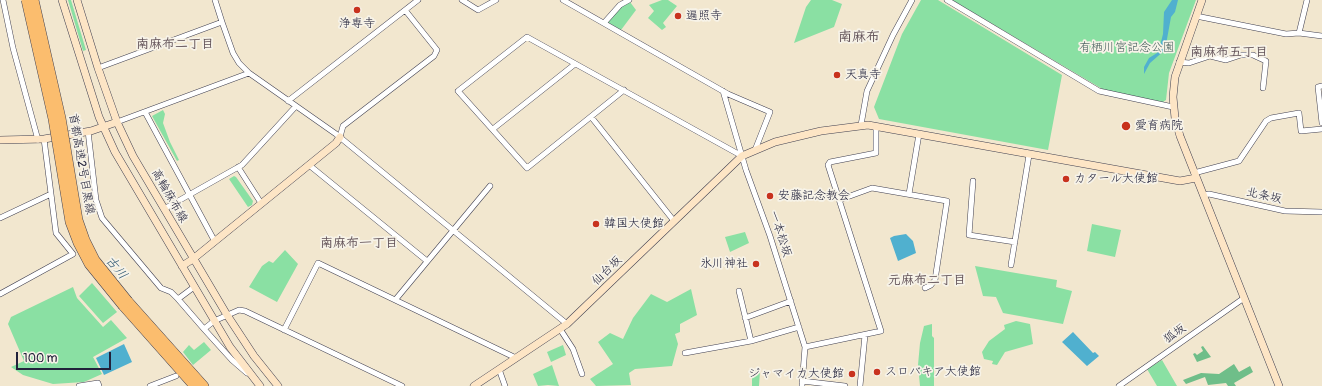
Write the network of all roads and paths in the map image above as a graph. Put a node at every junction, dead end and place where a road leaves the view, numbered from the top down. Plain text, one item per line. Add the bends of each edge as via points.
1 (3, 0) edge
2 (26, 0) edge
3 (34, 0) edge
4 (62, 0) edge
5 (78, 0) edge
6 (215, 0) edge
7 (418, 0) edge
8 (462, 0) edge
9 (496, 0) edge
10 (563, 0) edge
11 (629, 0) edge
12 (912, 0) edge
13 (947, 0) edge
14 (1202, 0) edge
15 (1307, 0) edge
16 (405, 10) junction
17 (1196, 16) junction
18 (222, 22) junction
19 (604, 23) junction
20 (1299, 33) junction
21 (1322, 36) edge
22 (1179, 62) junction
23 (575, 64) junction
24 (98, 68) junction
25 (249, 73) junction
26 (1322, 86) edge
27 (1263, 88) dead end
28 (624, 90) junction
29 (723, 91) junction
30 (288, 101) junction
31 (296, 106) junction
32 (1173, 108) junction
33 (145, 112) junction
34 (592, 118) junction
35 (117, 122) junction
36 (1322, 124) edge
37 (862, 125) junction
38 (103, 127) junction
39 (876, 127) junction
40 (1322, 128) edge
41 (493, 129) junction
42 (88, 131) junction
43 (919, 134) junction
44 (340, 137) junction
45 (0, 140) edge
46 (41, 140) junction
47 (755, 150) junction
48 (1028, 155) junction
49 (742, 156) junction
50 (309, 165) junction
51 (238, 167) junction
52 (1195, 176) junction
53 (973, 181) dead end
54 (490, 186) dead end
55 (51, 194) junction
56 (190, 194) junction
57 (909, 194) junction
58 (1203, 195) junction
59 (839, 200) junction
60 (261, 203) junction
61 (164, 209) junction
62 (1322, 212) edge
63 (0, 218) edge
64 (674, 221) junction
65 (453, 230) junction
66 (214, 240) junction
67 (1015, 242) junction
68 (193, 259) junction
69 (427, 261) junction
70 (1011, 265) dead end
71 (182, 266) junction
72 (194, 287) junction
73 (925, 288) dead end
74 (739, 291) dead end
75 (0, 294) edge
76 (1244, 298) junction
77 (178, 299) junction
78 (396, 299) junction
79 (791, 301) junction
80 (227, 315) junction
81 (745, 318) junction
82 (214, 321) junction
83 (566, 324) junction
84 (799, 327) junction
85 (204, 329) junction
86 (284, 330) junction
87 (560, 330) junction
88 (865, 334) junction
89 (751, 341) junction
90 (805, 347) junction
91 (685, 353) dead end
92 (516, 358) junction
93 (500, 369) junction
94 (582, 374) dead end
95 (176, 376) dead end
96 (254, 379) junction
97 (802, 384) edge
98 (80, 386) edge
99 (99, 386) edge
100 (150, 386) edge
101 (194, 386) edge
102 (204, 386) edge
103 (260, 386) edge
104 (278, 386) edge
105 (402, 386) edge
106 (474, 386) edge
107 (505, 386) edge
108 (845, 386) edge
109 (860, 386) edge
110 (1119, 386) edge
111 (1279, 386) edge

1 - 46 street via 13,48
2 - 101 highway, 首都高速2号目黒線, bridge via 53,119 67,210 78,243 97,276
3 - 102 highway, 首都高速2号目黒線, bridge via 61,118 75,208 85,240 102,271
4 - 38 street, 高輪麻布線
5 - 24 street, 高輪麻布線
6 - 18 street
7 - 16 street
8 - 9 street via 478,10
10 - 19 street
11 - 19 street via 620,5
12 - 37 street via 867,91
13 - 32 street via 1099,91
14 - 17 street
15 - 20 street
16 - 30 street
16 - 44 street via 437,50 434,56 343,126
17 - 20 street via 1286,34
17 - 22 street
18 - 24 street
18 - 25 street via 233,53
19 - 29 street
20 - 21 street
22 - 27 street via 1189,63 1210,56 1226,60 1241,55 1252,55 1266,61
22 - 32 street
23 - 28 street
23 - 41 street
23 - 41 street via 527,37 458,91
24 - 35 street, 高輪麻布線
25 - 30 street
25 - 33 street
26 - 36 street via 1318,86
28 - 34 street
28 - 49 street
29 - 47 street via 770,112
29 - 49 street, 一本松坂
30 - 31 street
31 - 44 street
31 - 51 street
32 - 52 street
33 - 35 street
33 - 56 street
34 - 41 street via 527,168
34 - 64 street
35 - 38 street
35 - 61 street, 高輪麻布線 via 133,156
37 - 39 street, 仙台坂
37 - 47 street, 仙台坂 via 821,131 775,142
38 - 42 street
38 - 71 street, 高輪麻布線 via 121,164
39 - 43 street, 仙台坂
39 - 59 street via 876,153 830,162 828,165
40 - 52 street via 1301,131 1299,113 1271,118 1266,121 1240,161
42 - 46 street, bridge
42 - 77 street via 96,200 102,218 161,288 171,292
43 - 48 street, 仙台坂
43 - 57 street
44 - 50 street
44 - 65 street
45 - 46 street
46 - 55 street
47 - 49 street, 仙台坂
48 - 52 street, 仙台坂 via 1180,180
48 - 67 street
49 - 64 street, 仙台坂
49 - 79 street, 一本松坂
50 - 60 street
50 - 69 street
51 - 56 street
51 - 60 street
52 - 58 street
53 - 67 street via 969,235
54 - 65 street
55 - 63 street
55 - 75 street via 56,233 73,254
56 - 61 street
56 - 66 street
57 - 59 street via 872,188
57 - 73 street via 947,201 936,280
58 - 62 street, 北条坂 via 1209,194 1285,211
58 - 76 street
59 - 88 street via 881,331
60 - 66 street
61 - 68 street, 高輪麻布線
64 - 83 street, 仙台坂
65 - 69 street
65 - 83 street
66 - 68 street
67 - 70 street
68 - 71 street
68 - 80 street, 高輪麻布線
69 - 78 street
71 - 72 street, 高輪麻布線
72 - 77 street
72 - 82 street, 高輪麻布線
74 - 81 street
76 - 110 street, 狐坂
76 - 111 street
77 - 85 street
78 - 86 street via 318,263
78 - 92 street
79 - 81 street
79 - 84 street, 一本松坂
80 - 82 street
80 - 86 street via 239,310 245,311
80 - 104 street, 高輪麻布線
81 - 89 street
82 - 85 street
82 - 96 street, 高輪麻布線
83 - 87 street, 仙台坂
84 - 89 street
84 - 90 street, 一本松坂
85 - 96 street via 232,360
86 - 105 street
87 - 92 street, 仙台坂
87 - 94 street via 573,349
88 - 90 street
88 - 109 street
89 - 91 street
90 - 97 street, 一本松坂
92 - 93 street, 仙台坂
93 - 106 street, 仙台坂
93 - 107 street
95 - 100 street
96 - 103 street, 高輪麻布線
97 - 108 street
98 - 99 street via 98,383

